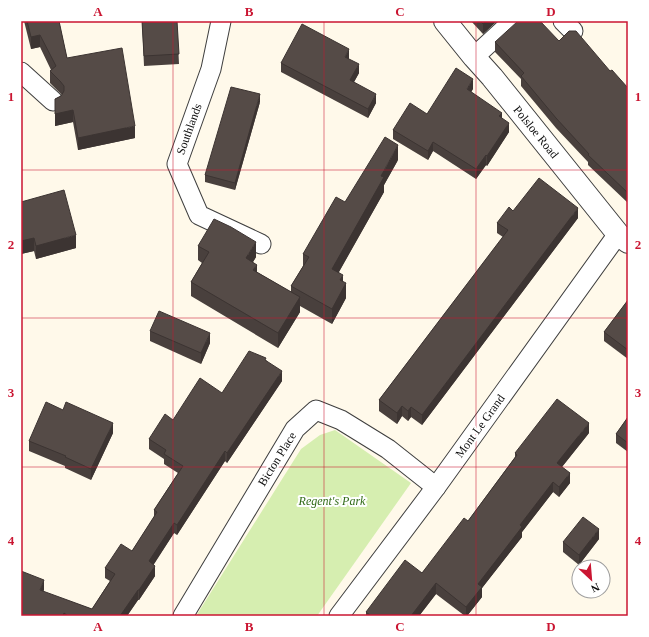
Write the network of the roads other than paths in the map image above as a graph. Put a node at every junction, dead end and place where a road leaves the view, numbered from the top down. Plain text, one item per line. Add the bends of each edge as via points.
1 (221, 21) edge
2 (445, 21) edge
3 (513, 21) edge
4 (474, 57) junction
5 (21, 72) edge
6 (53, 101) edge
7 (623, 238) edge
8 (261, 244) dead end
9 (436, 487) junction
10 (183, 616) edge
11 (339, 616) edge

1 - 8 street, Southlands via 212,69 177,164 199,215
2 - 4 street, Polsloe Road
3 - 4 street
4 - 7 street, Polsloe Road
5 - 6 street
7 - 9 street, Mont Le Grand
9 - 10 street, Bicton Place via 388,449 341,420 316,410 294,429
9 - 11 street, Mont Le Grand

